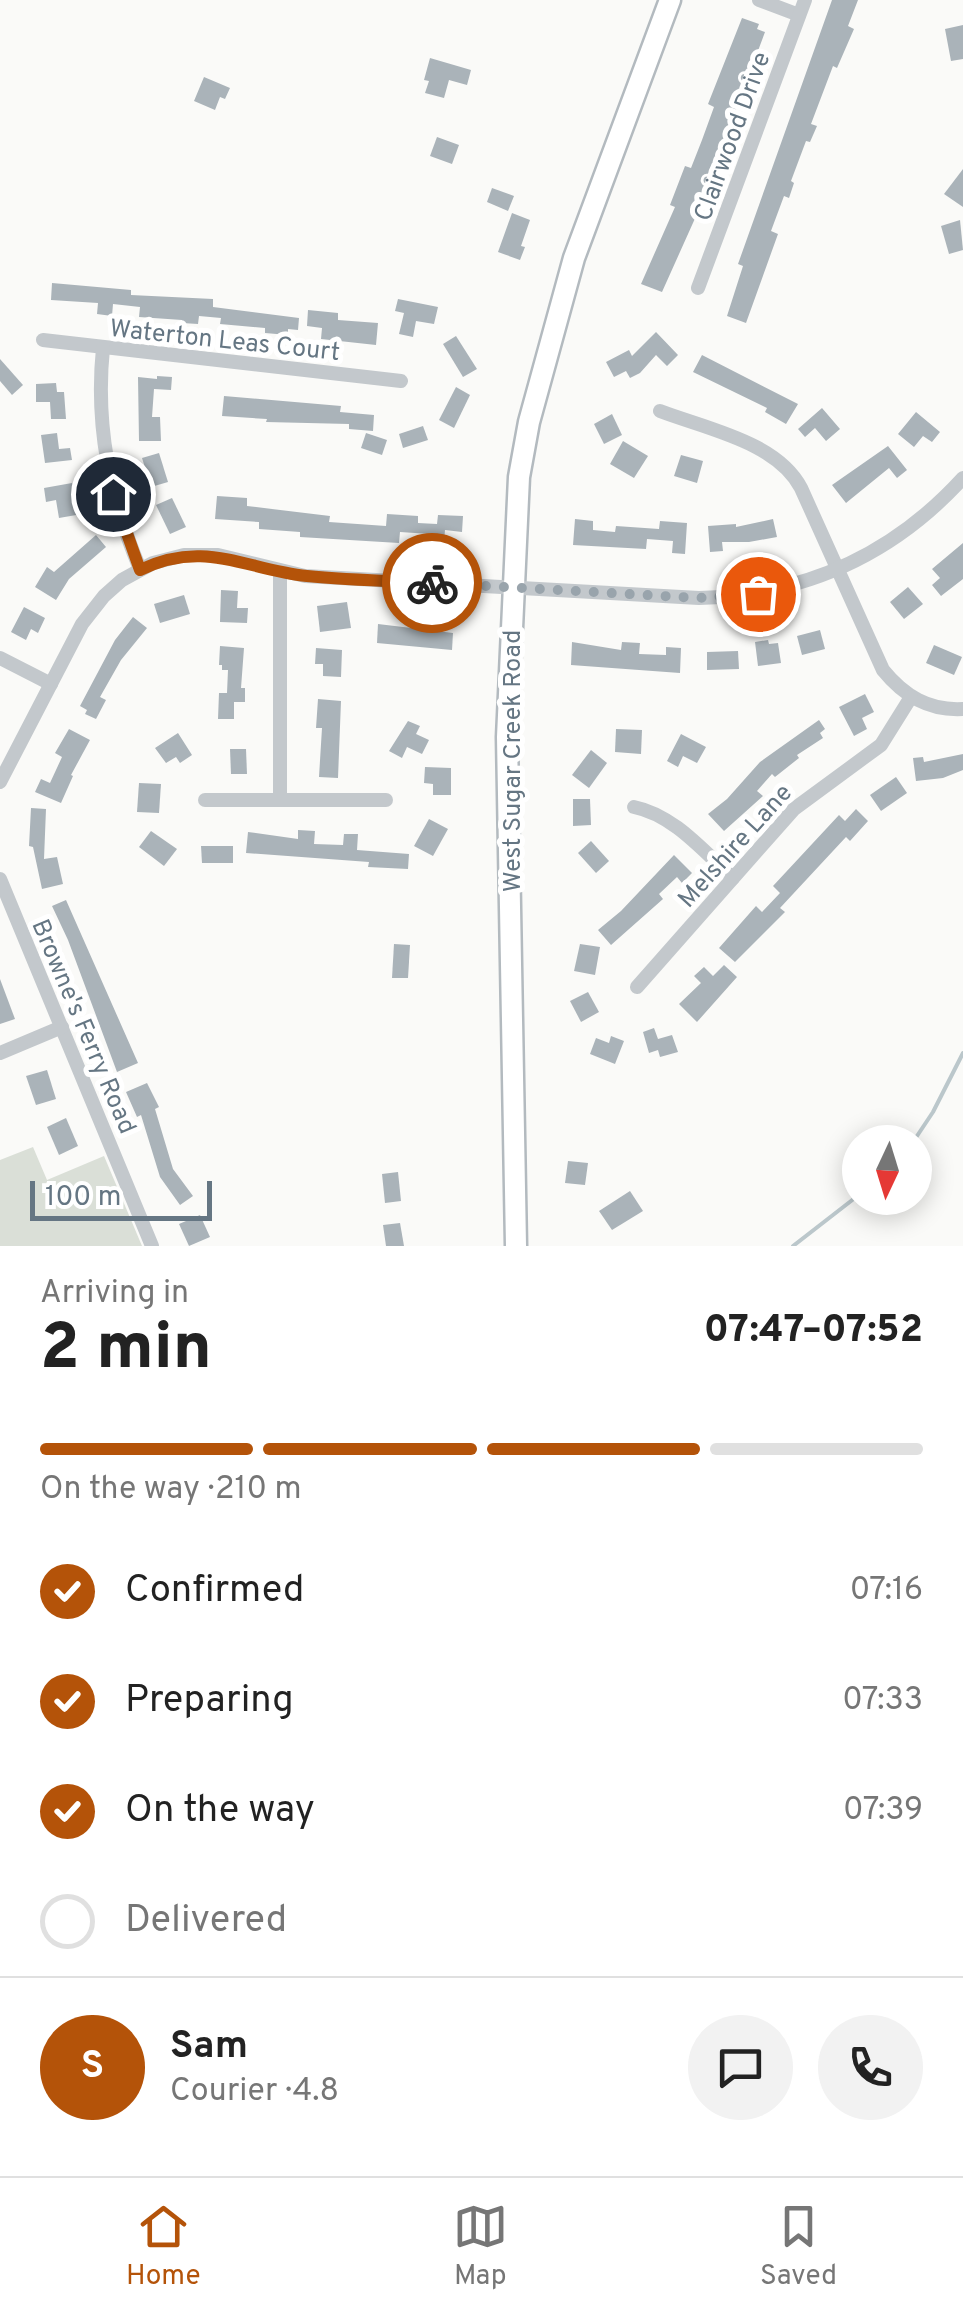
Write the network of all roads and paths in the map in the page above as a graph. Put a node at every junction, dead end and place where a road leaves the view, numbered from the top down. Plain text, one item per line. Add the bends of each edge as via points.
1 (670, 0) edge
2 (759, 0) edge
3 (802, 8) edge
4 (698, 288) dead end
5 (43, 340) dead end
6 (103, 348) junction
7 (401, 381) dead end
8 (660, 411) dead end
9 (963, 478) edge
10 (140, 570) junction
11 (838, 571) junction
12 (280, 572) junction
13 (513, 588) junction
14 (0, 658) edge
15 (51, 684) junction
16 (911, 697) junction
17 (963, 709) edge
18 (0, 782) edge
19 (204, 800) dead end
20 (280, 800) junction
21 (386, 800) dead end
22 (634, 807) dead end
23 (733, 878) junction
24 (0, 880) edge
25 (636, 987) dead end
26 (62, 1027) junction
27 (0, 1053) edge
28 (152, 1246) edge
29 (516, 1246) edge

1 - 13 main road, West Sugar Creek Road via 574,258 542,371 520,477
2 - 3 street
3 - 4 street, Clairwood Drive
5 - 6 street, Waterton Leas Court
6 - 7 street, Waterton Leas Court
6 - 10 street via 105,456
8 - 11 street via 765,450 785,464
9 - 11 street via 915,525
10 - 12 street via 164,559 206,554
10 - 15 street via 96,605
11 - 13 street via 728,598
11 - 16 street via 883,670
12 - 13 street
12 - 20 street
13 - 29 main road, West Sugar Creek Road via 507,738
14 - 15 street
15 - 18 street
16 - 17 street via 935,708
16 - 23 street, Melshire Lane via 881,746 806,798
19 - 20 street
20 - 21 street
22 - 23 street via 672,824
23 - 25 street, Melshire Lane
24 - 26 street, Browne's Ferry Road
26 - 27 street
26 - 28 street, Browne's Ferry Road

